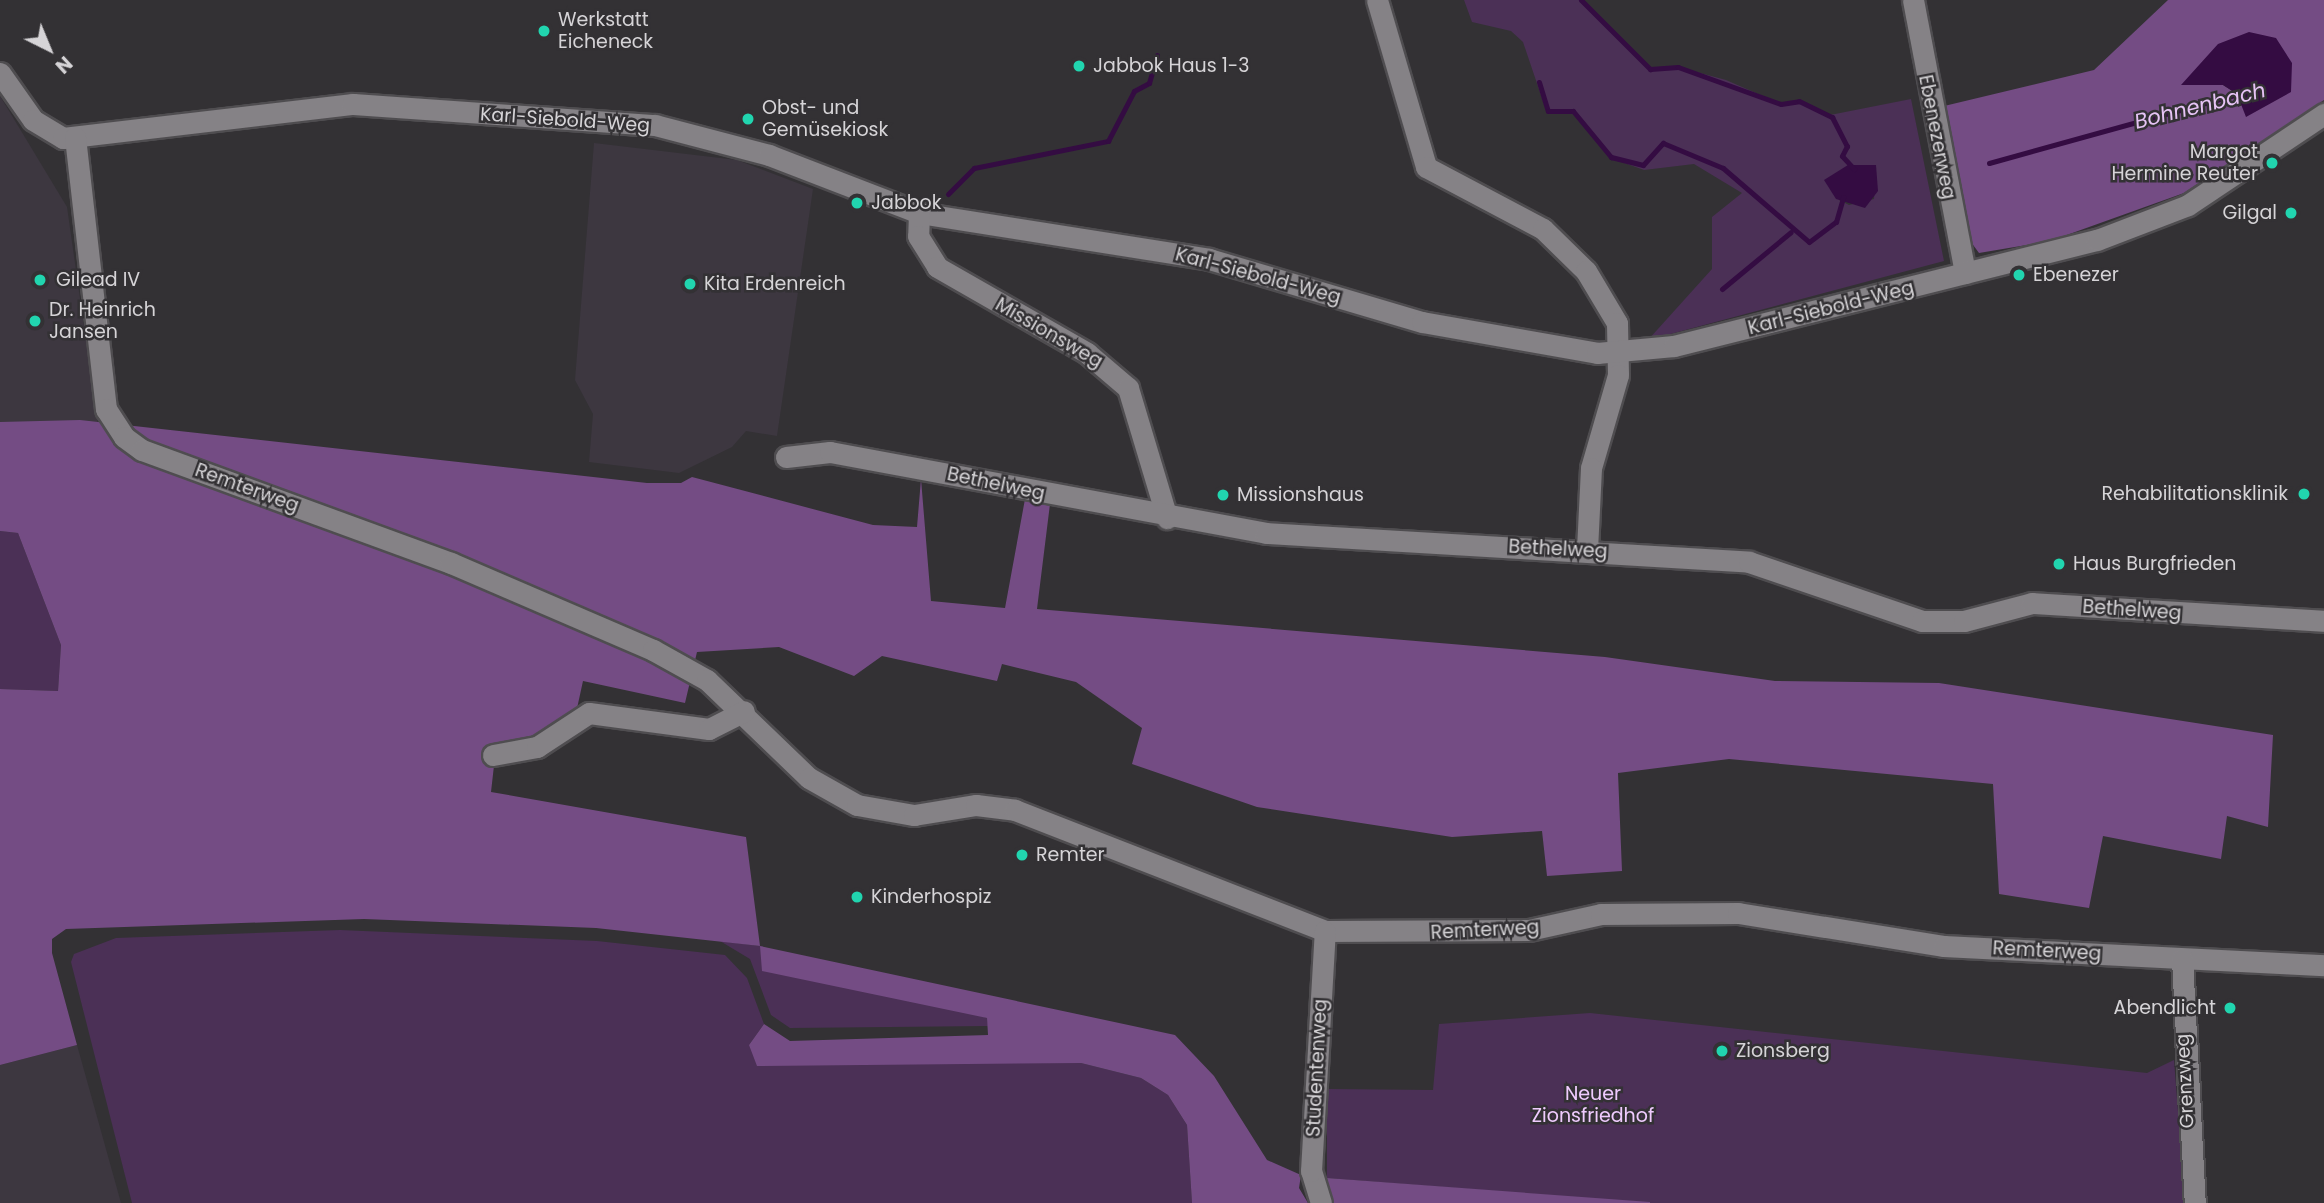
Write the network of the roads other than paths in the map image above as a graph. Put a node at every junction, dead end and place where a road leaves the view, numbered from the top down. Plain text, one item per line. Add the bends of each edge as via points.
1 (1377, 0) edge
2 (1913, 0) edge
3 (0, 73) edge
4 (2324, 114) edge
5 (75, 137) junction
6 (919, 213) junction
7 (1965, 273) junction
8 (1621, 353) junction
9 (786, 457) dead end
10 (1167, 518) junction
11 (1587, 550) junction
12 (2324, 621) edge
13 (744, 711) junction
14 (493, 755) dead end
15 (1325, 931) junction
16 (2182, 959) junction
17 (2324, 965) edge
18 (1321, 1203) edge
19 (2195, 1203) edge

1 - 8 street via 1421,160 1519,211 1571,255 1617,323
2 - 7 street, Ebenezerweg
3 - 5 street via 41,128
4 - 7 street, Karl-Siebold-Weg via 2188,205 2097,240
5 - 6 street, Karl-Siebold-Weg via 353,104 655,125 759,151
5 - 13 street, Remterweg via 106,409 124,437 142,450 535,597 688,668
6 - 8 street, Karl-Siebold-Weg via 1209,259 1422,322
6 - 10 street, Missionsweg via 918,236 937,267 1095,358 1128,388
7 - 8 street, Karl-Siebold-Weg via 1674,346
8 - 11 street via 1591,468
9 - 10 street, Bethelweg via 830,452
10 - 11 street, Bethelweg via 1266,533
11 - 12 street, Bethelweg via 1770,565 1922,621 1964,621 2032,603
13 - 14 street via 709,729 589,713 537,747
13 - 15 street, Remterweg via 809,778 857,805 914,815 976,805 1015,810
15 - 16 street, Remterweg via 1529,930 1601,914 1738,913 1944,946
15 - 18 street, Studentenweg via 1311,1171
16 - 17 street, Remterweg
16 - 19 street, Grenzweg via 2186,1116

